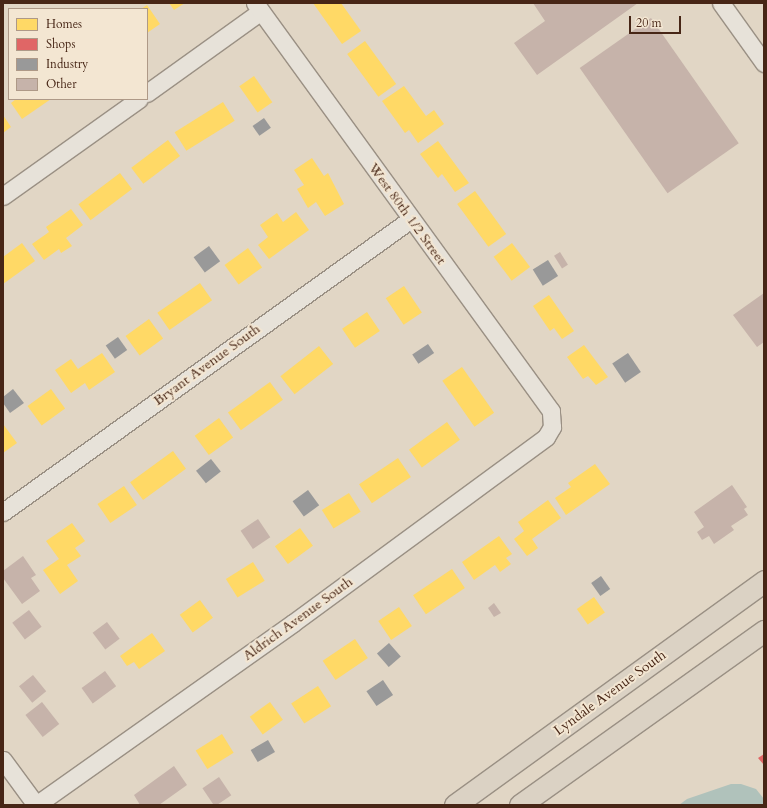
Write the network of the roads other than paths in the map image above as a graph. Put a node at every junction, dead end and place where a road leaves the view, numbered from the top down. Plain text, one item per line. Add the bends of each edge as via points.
1 (721, 3) edge
2 (258, 7) edge
3 (764, 63) edge
4 (148, 92) edge
5 (138, 100) edge
6 (3, 196) edge
7 (411, 219) junction
8 (552, 427) joint
9 (3, 512) edge
10 (764, 581) edge
11 (764, 631) edge
12 (3, 760) edge
13 (36, 805) edge
14 (455, 805) edge
15 (520, 805) edge

1 - 3 street
2 - 4 street
2 - 7 street, West 80th 1/2 Street
5 - 6 street
7 - 8 street, West 80th 1/2 Street via 552,411
7 - 9 street, Bryant Avenue South
8 - 13 street, Aldrich Avenue South via 546,437 344,586
10 - 14 main road, Lyndale Avenue South
11 - 15 main road
12 - 13 street

